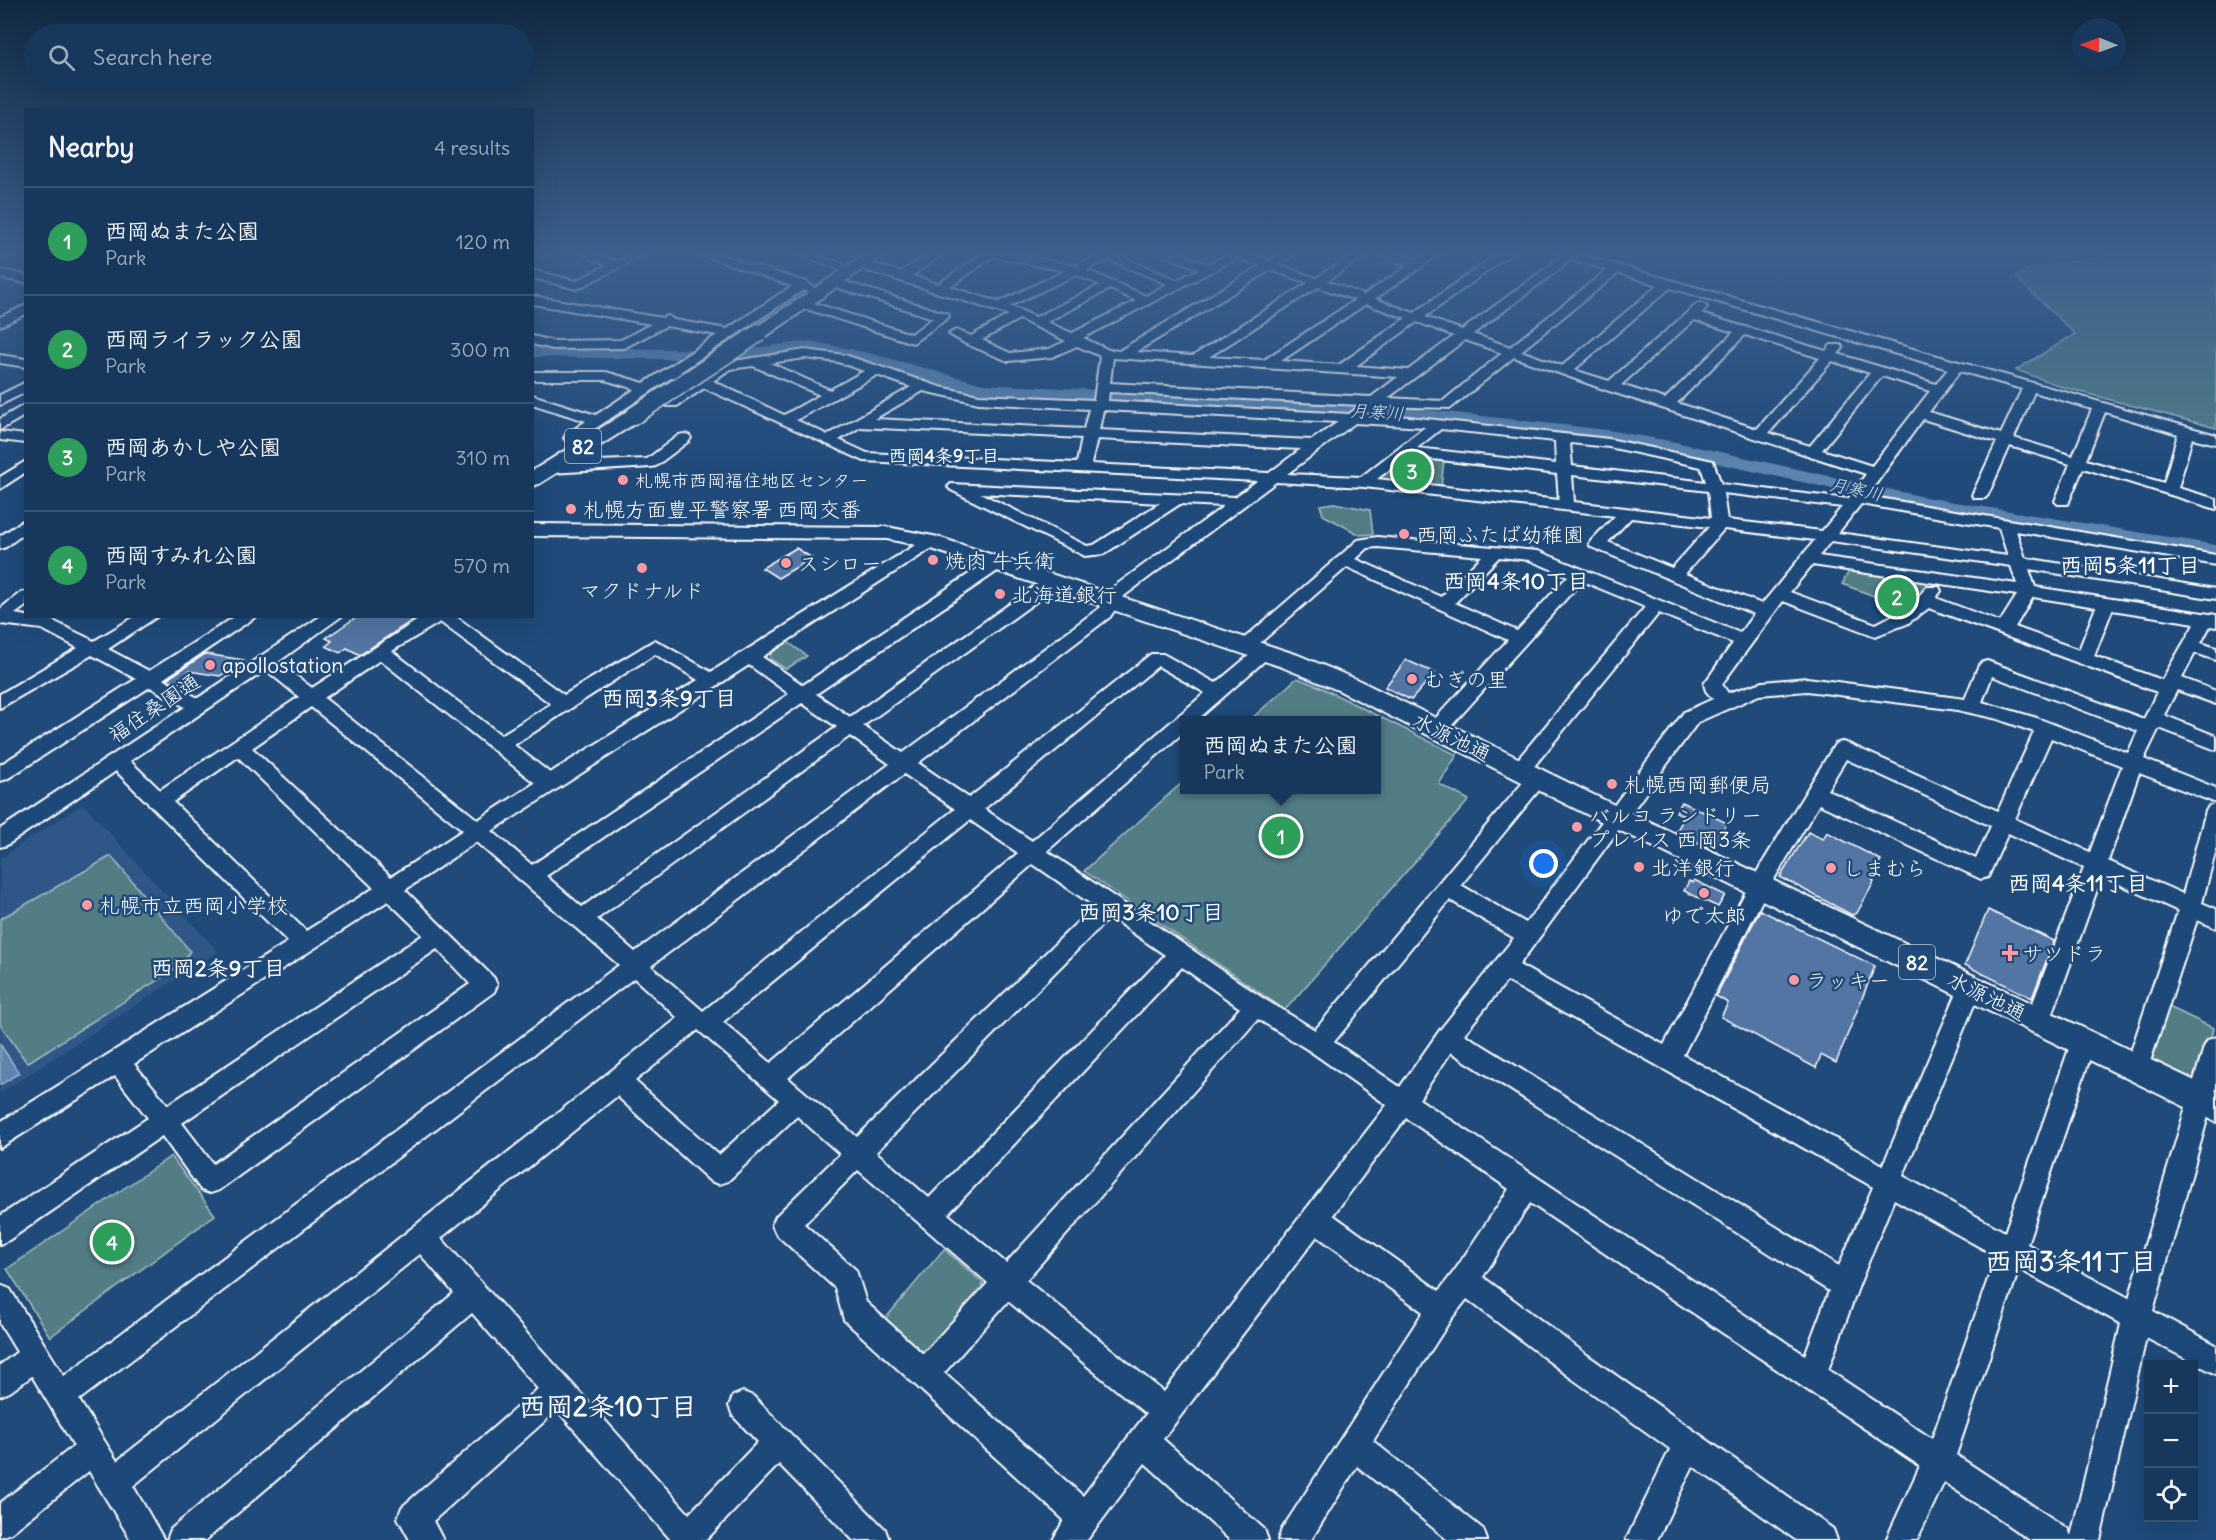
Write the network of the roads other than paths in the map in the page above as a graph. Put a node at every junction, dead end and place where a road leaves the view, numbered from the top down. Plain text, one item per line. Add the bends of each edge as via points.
1 (659, 325) edge
2 (680, 325) edge
3 (740, 325) edge
4 (770, 325) edge
5 (869, 325) edge
6 (932, 325) edge
7 (1000, 325) edge
8 (1039, 325) edge
9 (1100, 325) edge
10 (1166, 325) edge
11 (1251, 325) edge
12 (1327, 325) edge
13 (1403, 325) edge
14 (1435, 325) edge
15 (1475, 325) edge
16 (1547, 325) edge
17 (1619, 325) edge
18 (1681, 325) edge
19 (1726, 325) edge
20 (1811, 325) edge
21 (1743, 330) junction
22 (727, 333) junction
23 (956, 334) dead end
24 (1462, 335) junction
25 (1846, 335) junction
26 (534, 340) edge
27 (1073, 340) junction
28 (971, 341) junction
29 (1512, 353) junction
30 (1114, 354) junction
31 (1830, 356) junction
32 (0, 360) edge
33 (1195, 360) junction
34 (753, 361) junction
35 (24, 363) edge
36 (1268, 364) junction
37 (1956, 367) junction
38 (1342, 369) junction
39 (876, 370) junction
40 (1564, 371) junction
41 (1879, 371) junction
42 (668, 373) junction
43 (1410, 374) junction
44 (534, 376) edge
45 (703, 382) junction
46 (922, 386) junction
47 (2030, 386) junction
48 (24, 387) edge
49 (1611, 387) junction
50 (645, 388) junction
51 (1939, 389) junction
52 (831, 395) junction
53 (1101, 395) junction
54 (534, 400) edge
55 (0, 403) edge
56 (672, 403) dead end
57 (1371, 403) junction
58 (1667, 405) junction
59 (2100, 406) junction
60 (24, 408) edge
61 (24, 409) edge
62 (1920, 414) junction
63 (1352, 417) junction
64 (596, 420) junction
65 (785, 420) junction
66 (857, 423) junction
67 (1438, 424) junction
68 (0, 426) edge
69 (2186, 432) junction
70 (1090, 434) junction
71 (1760, 434) junction
72 (0, 436) edge
73 (1562, 437) junction
74 (684, 438) dead end
75 (24, 439) edge
76 (829, 440) junction
77 (2006, 440) junction
78 (2216, 440) edge
79 (1318, 445) junction
80 (584, 446) junction
81 (1405, 451) junction
82 (1814, 451) junction
83 (2080, 463) junction
84 (24, 466) edge
85 (551, 468) junction
86 (1083, 468) junction
87 (1564, 470) junction
88 (1873, 475) junction
89 (1271, 478) junction
90 (534, 479) edge
91 (1364, 482) junction
92 (0, 483) edge
93 (1715, 488) junction
94 (2170, 490) junction
95 (1980, 495) dead end
96 (1178, 498) junction
97 (1856, 499) junction
98 (2063, 501) dead end
99 (1238, 502) junction
100 (2216, 504) edge
101 (1567, 506) junction
102 (1627, 513) junction
103 (1720, 524) junction
104 (2006, 525) junction
105 (24, 526) edge
106 (534, 530) edge
107 (1826, 536) junction
108 (931, 542) junction
109 (0, 544) edge
110 (1495, 552) junction
111 (1808, 559) junction
112 (1345, 560) junction
113 (2216, 560) edge
114 (2018, 562) junction
115 (996, 564) junction
116 (1579, 574) junction
117 (1675, 575) junction
118 (1942, 578) junction
119 (1052, 582) junction
120 (2028, 591) junction
121 (1779, 594) junction
122 (2216, 594) edge
123 (24, 599) edge
124 (1927, 600) junction
125 (1110, 601) junction
126 (1445, 603) junction
127 (2106, 603) junction
128 (1656, 606) junction
129 (1765, 612) junction
130 (0, 618) edge
131 (146, 618) edge
132 (246, 618) edge
133 (330, 618) edge
134 (435, 618) edge
135 (447, 618) edge
136 (2210, 620) edge
137 (2006, 628) junction
138 (1521, 639) junction
139 (1743, 641) junction
140 (2192, 646) junction
141 (94, 648) junction
142 (1255, 649) junction
143 (380, 651) junction
144 (2216, 654) edge
145 (749, 657) junction
146 (2085, 657) junction
147 (267, 662) junction
148 (151, 679) junction
149 (711, 681) junction
150 (2169, 685) junction
151 (1217, 692) junction
152 (804, 693) junction
153 (312, 698) junction
154 (2216, 698) edge
155 (1725, 700) junction
156 (0, 702) edge
157 (564, 704) junction
158 (200, 706) junction
159 (1971, 706) junction
160 (1190, 716) edge
161 (2152, 724) junction
162 (1180, 725) edge
163 (851, 726) junction
164 (1437, 729) junction
165 (2044, 729) junction
166 (2216, 743) edge
167 (500, 746) junction
168 (239, 747) junction
169 (118, 761) junction
170 (904, 763) junction
171 (2133, 763) junction
172 (0, 774) edge
173 (1528, 775) junction
174 (549, 783) junction
175 (1815, 793) junction
176 (2216, 796) edge
177 (160, 800) junction
178 (971, 808) junction
179 (2216, 811) edge
180 (1617, 818) junction
181 (2003, 823) junction
182 (475, 831) junction
183 (0, 839) edge
184 (1035, 852) junction
185 (2096, 865) junction
186 (531, 876) junction
187 (1759, 886) junction
188 (1448, 888) junction
189 (390, 889) junction
190 (1109, 904) junction
191 (2190, 907) junction
192 (581, 918) junction
193 (2216, 919) edge
194 (440, 936) junction
195 (1529, 936) junction
196 (304, 942) junction
197 (1181, 954) junction
198 (635, 965) junction
199 (1502, 968) junction
200 (1970, 988) junction
201 (1256, 1006) junction
202 (700, 1021) junction
203 (2038, 1021) junction
204 (1448, 1037) junction
205 (2083, 1042) junction
206 (1318, 1044) junction
207 (2216, 1047) edge
208 (1668, 1060) junction
209 (117, 1061) junction
210 (2137, 1069) junction
211 (771, 1078) junction
212 (616, 1080) junction
213 (797, 1100) junction
214 (1403, 1103) junction
215 (2208, 1103) edge
216 (165, 1120) junction
217 (0, 1136) edge
218 (856, 1154) junction
219 (1888, 1182) junction
220 (1526, 1186) junction
221 (931, 1214) junction
222 (1315, 1218) junction
223 (0, 1231) edge
224 (423, 1238) junction
225 (2011, 1250) junction
226 (1465, 1280) junction
227 (1007, 1282) junction
228 (1845, 1285) junction
229 (472, 1295) junction
230 (0, 1299) edge
231 (1441, 1309) junction
232 (2137, 1317) junction
233 (36, 1356) junction
234 (2216, 1360) edge
235 (925, 1373) junction
236 (1811, 1377) junction
237 (0, 1382) edge
238 (557, 1391) junction
239 (61, 1396) junction
240 (743, 1406) dead end
241 (1166, 1412) junction
242 (1144, 1442) junction
243 (778, 1443) junction
244 (1353, 1444) junction
245 (1688, 1444) junction
246 (94, 1449) junction
247 (1939, 1460) junction
248 (114, 1482) junction
249 (0, 1522) edge
250 (1076, 1533) edge
251 (689, 1539) edge
252 (149, 1540) edge
253 (182, 1540) edge
254 (428, 1540) edge
255 (874, 1540) edge
256 (1253, 1540) edge
257 (1293, 1540) edge
258 (1472, 1540) edge
259 (1641, 1540) edge
260 (1822, 1540) edge
261 (1901, 1540) edge
262 (2057, 1540) edge
263 (2085, 1540) edge

1 - 26 street via 624,344 553,345
2 - 22 street
3 - 22 street
4 - 80 main road, 82, bridge
5 - 6 street via 913,339
7 - 28 street
8 - 27 street
9 - 27 street
10 - 30 street
11 - 33 street
12 - 36 street
13 - 38 street
14 - 24 street
15 - 24 street
16 - 29 street
17 - 40 street
18 - 49 street
19 - 21 street
20 - 25 street
21 - 31 street
21 - 58 street
22 - 42 street
23 - 28 street
24 - 29 street
24 - 43 street
25 - 31 street
25 - 37 street
27 - 28 street via 1052,353 1008,357
27 - 30 street
29 - 40 street
29 - 57 street via 1446,405
30 - 33 street
30 - 53 street
31 - 41 street
31 - 71 street
32 - 35 street
33 - 36 street
34 - 39 street via 825,355
34 - 45 street via 726,366
34 - 52 street
36 - 38 street
37 - 47 street
37 - 51 street
38 - 43 street
39 - 46 street
39 - 52 street
40 - 49 street
41 - 51 street
41 - 82 street
42 - 45 street
42 - 50 street
43 - 57 street
44 - 50 street via 606,376
45 - 56 street
45 - 65 street
46 - 53 street via 979,399
46 - 66 street
47 - 59 street
47 - 77 street
48 - 55 street
49 - 58 street
50 - 64 street
51 - 62 street
52 - 65 street
53 - 57 street
53 - 63 street
53 - 70 street
54 - 64 street
55 - 60 street
57 - 63 street
58 - 71 street
59 - 69 street
59 - 83 street
61 - 68 street
62 - 77 street
62 - 88 street
63 - 67 street
63 - 79 street
64 - 80 street via 571,438
65 - 76 street
66 - 70 street
66 - 76 street
67 - 73 street
67 - 81 street
69 - 78 street
69 - 94 street
70 - 79 street
70 - 86 street
71 - 82 street
72 - 75 street
73 - 87 street
73 - 93 street via 1708,464
74 - 85 street via 651,463
76 - 86 street via 864,457
77 - 83 street
77 - 95 street
79 - 89 street
80 - 85 main road, 82
81 - 87 street
81 - 91 street
82 - 88 street
83 - 94 street
83 - 98 street
84 - 92 street
85 - 90 main road, 82
86 - 89 street
87 - 93 street
87 - 101 street
88 - 97 street
89 - 91 street
89 - 99 street
91 - 101 street
93 - 97 street
93 - 103 street
94 - 100 street
96 - 96 street via 979,488 956,487 1085,551 1098,550
96 - 99 street
97 - 104 street
97 - 107 street
99 - 125 street
101 - 102 street
102 - 103 street
102 - 117 street via 1597,544
103 - 107 street
103 - 117 street
104 - 113 street
104 - 114 street
105 - 109 street
106 - 108 main road, 水源池通 / 82 via 851,531
107 - 111 street
107 - 114 street
108 - 115 main road, 水源池通 / 82
108 - 145 street
110 - 112 street via 1377,542 1364,543
110 - 116 street via 1532,555
110 - 126 street
111 - 118 street
111 - 121 street
112 - 126 street
112 - 142 street
114 - 120 street
114 - 122 street
115 - 119 main road, 水源池通 / 82
115 - 152 street
116 - 128 street
116 - 138 street
117 - 129 street
118 - 120 street
118 - 124 street
119 - 125 main road, 水源池通 / 82
119 - 163 street
120 - 127 street
120 - 137 street
121 - 124 street via 1875,630 1910,616
121 - 129 street
123 - 130 street
124 - 137 street
125 - 142 main road, 水源池通 / 82
125 - 170 street via 1104,613
126 - 138 street
127 - 136 street
127 - 146 street
128 - 139 street
128 - 173 street
129 - 139 street
130 - 141 street via 45,624
131 - 141 street
132 - 148 street
133 - 147 street, 福住桑園通
134 - 143 street
135 - 157 street
136 - 140 street
137 - 146 street
138 - 164 street
139 - 155 street via 1713,684
140 - 144 street
140 - 150 street
141 - 148 street
141 - 156 street
142 - 151 street
142 - 164 main road, 水源池通 / 82 via 1316,670
143 - 153 street
143 - 167 street
145 - 149 street
145 - 152 street
146 - 150 street
147 - 153 street
147 - 158 street, 福住桑園通
148 - 158 street
148 - 172 street
149 - 157 street via 655,646
149 - 174 street
150 - 154 street
150 - 161 street
151 - 160 street
151 - 178 street via 1157,658
152 - 163 street
152 - 186 street
153 - 168 street
153 - 182 street
155 - 159 street via 1763,688 1820,685
155 - 180 street via 1691,717
157 - 167 street
158 - 169 street, 福住桑園通
159 - 161 street via 1987,667
159 - 165 street
161 - 166 street
161 - 171 street
162 - 184 street
163 - 170 street
163 - 192 street
164 - 173 main road, 水源池通 / 82
165 - 171 street
165 - 181 street
167 - 174 street
168 - 177 street
168 - 189 street
169 - 177 street
169 - 183 street, 福住桑園通
170 - 178 street
170 - 198 street
171 - 176 street
171 - 185 street
173 - 180 main road, 水源池通 / 82
173 - 188 street
174 - 182 street
175 - 181 street via 1842,749
175 - 181 street via 1981,871
175 - 187 street
177 - 196 street
178 - 184 street
178 - 202 street
179 - 191 street
180 - 187 main road, 水源池通 / 82
180 - 195 street
181 - 185 street
182 - 186 street
182 - 189 street
184 - 190 street
184 - 211 street
185 - 191 street
185 - 203 street
186 - 192 street
187 - 200 main road, 水源池通 / 82
187 - 208 street
188 - 195 street
188 - 206 street
189 - 194 street
189 - 196 street
190 - 197 street
190 - 218 street
191 - 193 street
191 - 210 street
192 - 198 street
194 - 216 street
194 - 216 street via 486,985 210,1181
195 - 199 street
196 - 209 street
197 - 201 street
197 - 221 street
198 - 202 street
198 - 239 street
199 - 204 street
199 - 208 street
200 - 203 main road, 水源池通 / 82
200 - 219 street
201 - 206 street
201 - 227 street
202 - 211 street
202 - 212 street
203 - 205 main road, 水源池通 / 82
204 - 214 street
204 - 228 street
205 - 210 main road, 水源池通 / 82
205 - 225 street
206 - 214 street
207 - 215 street
208 - 219 street
209 - 216 street
209 - 217 street
210 - 215 main road, 水源池通 / 82
211 - 213 street
212 - 213 street via 718,1172
212 - 224 street
213 - 218 street
214 - 220 street
214 - 222 street
215 - 232 street
216 - 223 street
218 - 221 street
218 - 235 street via 786,1225 846,1280 854,1310
219 - 225 street
219 - 228 street
220 - 226 street
220 - 236 street
221 - 227 street
222 - 231 street
222 - 241 street
224 - 229 street
224 - 248 street
225 - 232 street
225 - 247 street
226 - 231 street
226 - 245 street
227 - 235 street
227 - 241 street
228 - 236 street
229 - 238 street
229 - 253 street
230 - 233 street
231 - 244 street
232 - 234 street
232 - 263 street
233 - 237 street
233 - 239 street
235 - 250 street
236 - 247 street
238 - 251 street
238 - 254 street via 413,1518
239 - 246 street
240 - 243 street
241 - 242 street
242 - 250 street
242 - 256 street
243 - 251 street
243 - 255 street
244 - 257 street
244 - 258 street
245 - 259 street
245 - 260 street
246 - 248 street
246 - 249 street
247 - 261 street
247 - 262 street
248 - 252 street

